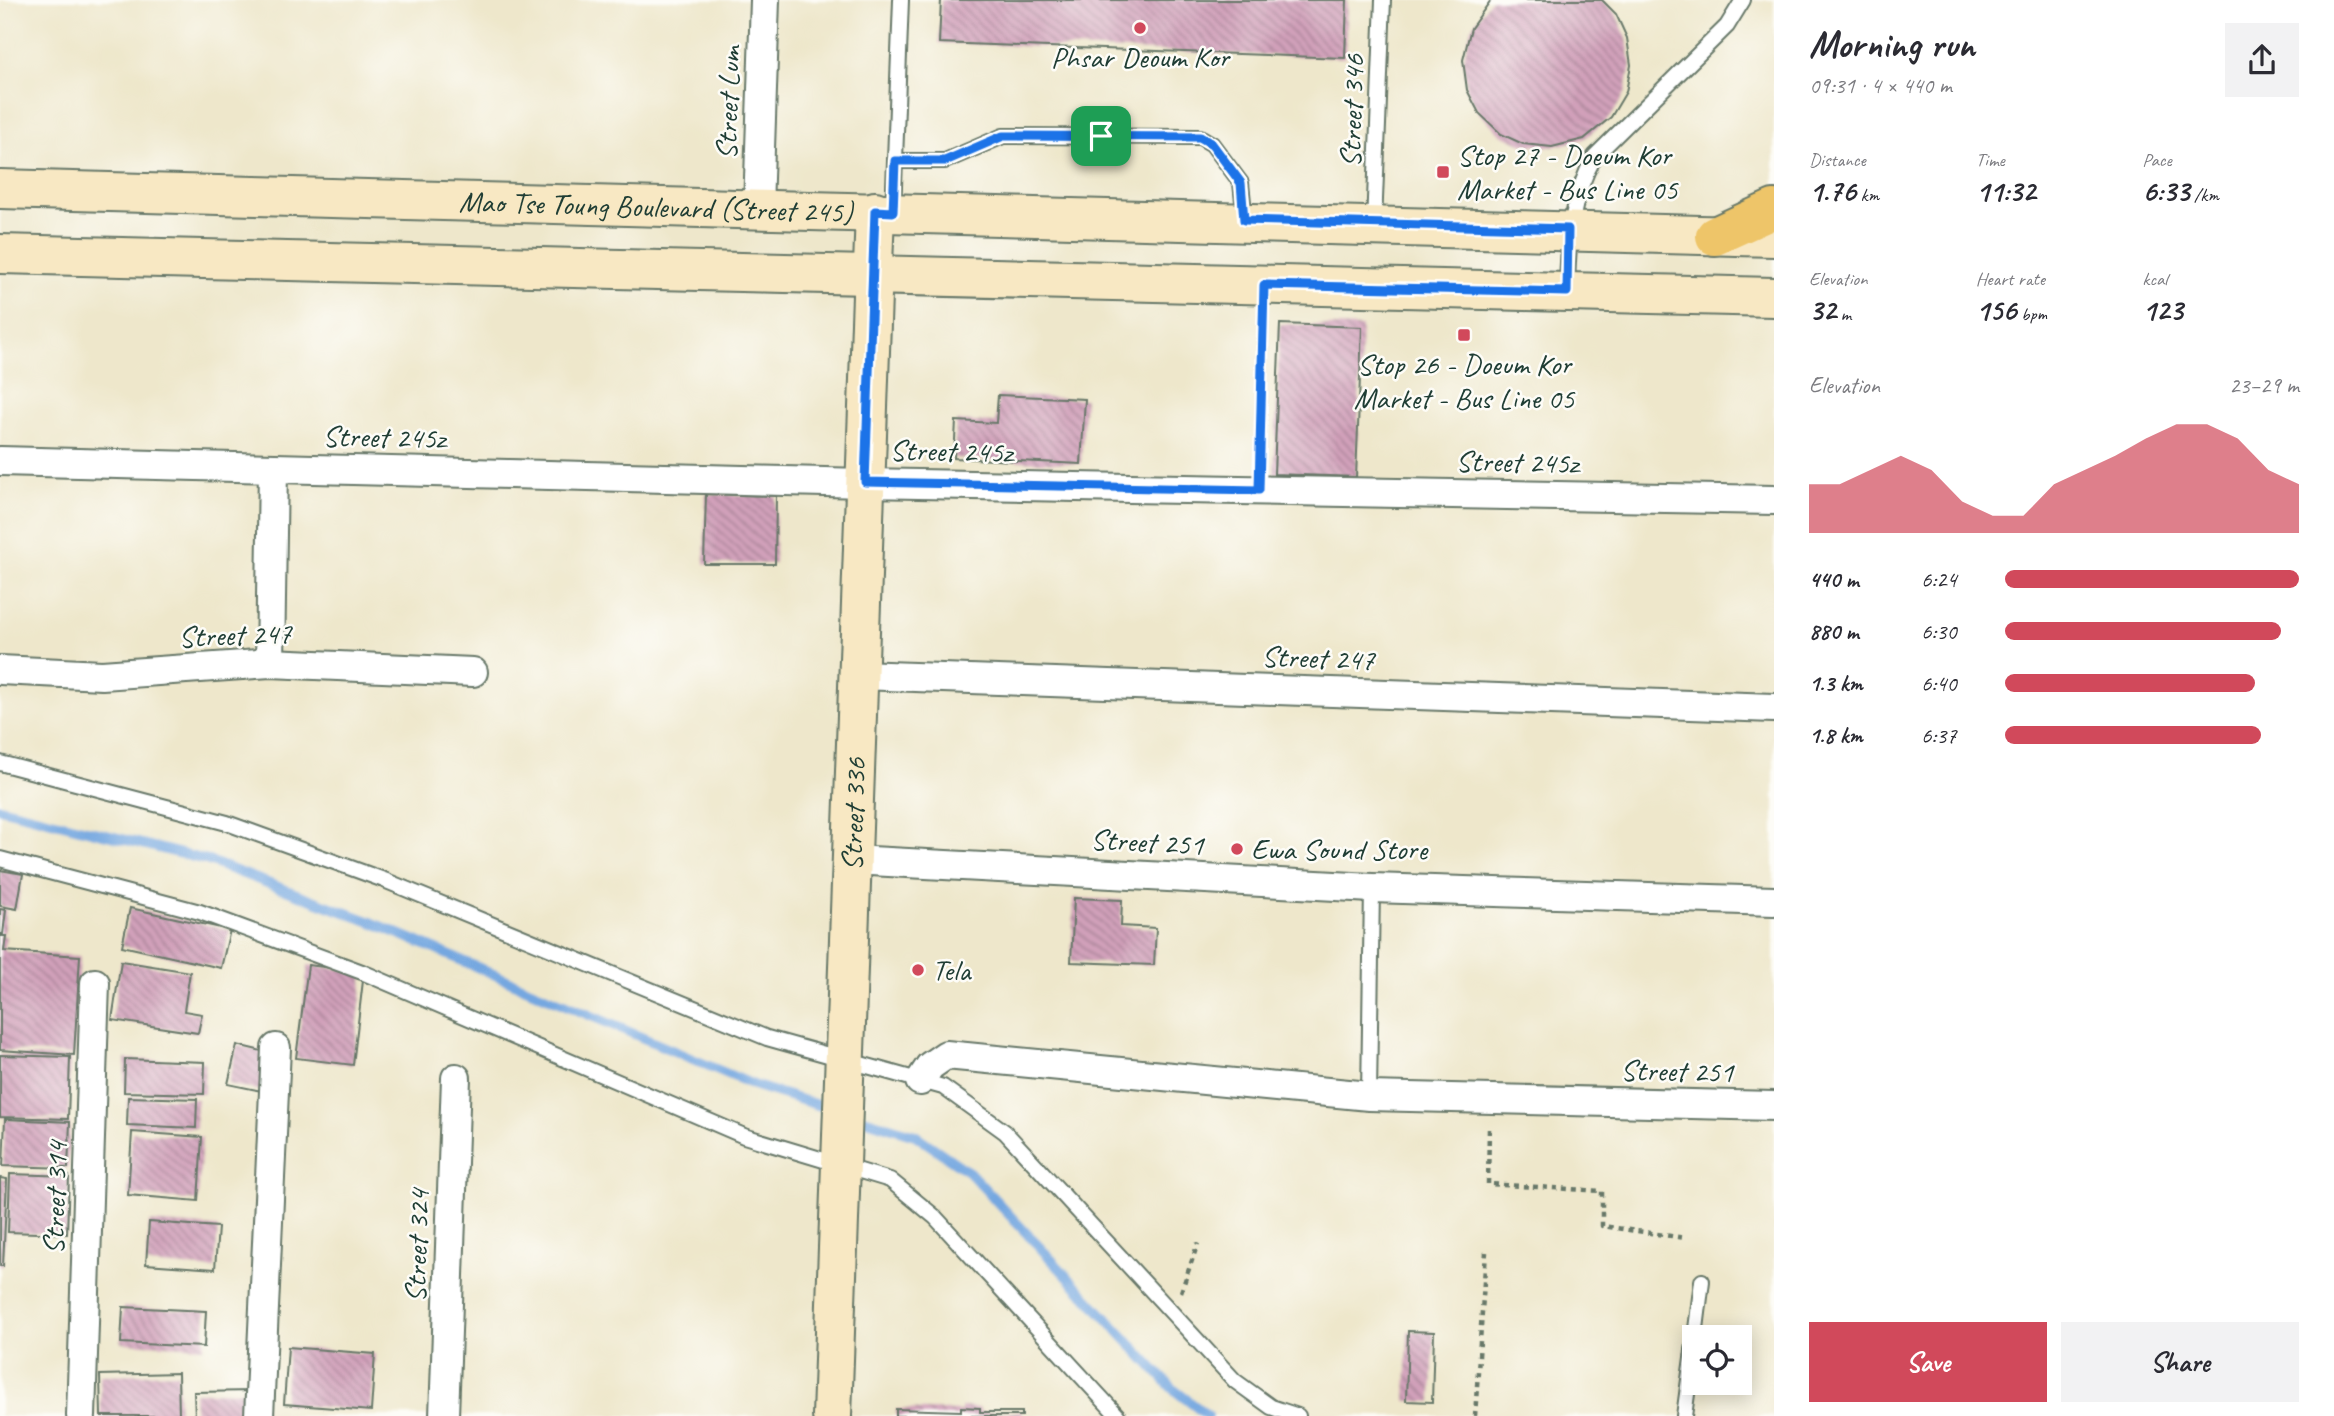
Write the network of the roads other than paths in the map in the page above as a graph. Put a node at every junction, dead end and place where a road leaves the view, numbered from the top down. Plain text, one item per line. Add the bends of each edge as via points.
1 (765, 0) edge
2 (901, 0) edge
3 (1383, 0) edge
4 (1743, 0) edge
5 (895, 161) junction
6 (0, 188) edge
7 (758, 208) junction
8 (1774, 209) edge
9 (887, 216) junction
10 (1244, 220) junction
11 (1374, 223) junction
12 (1568, 229) junction
13 (1715, 236) junction
14 (1774, 237) edge
15 (0, 254) edge
16 (885, 273) junction
17 (1567, 292) junction
18 (1774, 297) edge
19 (0, 461) edge
20 (273, 468) junction
21 (865, 482) junction
22 (1774, 500) edge
23 (270, 663) junction
24 (0, 670) edge
25 (473, 672) dead end
26 (859, 675) junction
27 (1774, 708) edge
28 (0, 763) edge
29 (0, 859) edge
30 (852, 860) junction
31 (1372, 888) junction
32 (1774, 901) edge
33 (95, 983) dead end
34 (276, 1048) dead end
35 (845, 1064) junction
36 (456, 1078) dead end
37 (920, 1081) junction
38 (1369, 1096) junction
39 (1774, 1106) edge
40 (841, 1155) junction
41 (1702, 1281) dead end
42 (1696, 1325) edge
43 (1687, 1395) edge
44 (81, 1416) edge
45 (259, 1416) edge
46 (444, 1416) edge
47 (832, 1416) edge
48 (1118, 1416) edge
49 (1298, 1416) edge
50 (1684, 1416) edge

1 - 7 street, Street Lum
2 - 5 lane, Street 336
3 - 11 lane, Street 346
4 - 12 lane via 1727,26 1594,156 1582,178
5 - 9 lane, Street 336
5 - 10 lane via 945,161 1003,136 1200,137 1212,144 1241,183
6 - 7 main road, Mao Tse Toung Boulevard (Street 245)
7 - 9 main road, Mao Tse Toung Boulevard (Street 245)
8 - 13 main road
9 - 10 main road, Mao Tse Toung Boulevard (Street 245)
9 - 16 main road, Street 336
10 - 11 main road, Mao Tse Toung Boulevard (Street 245)
11 - 12 main road, Mao Tse Toung Boulevard (Street 245)
12 - 13 main road, Mao Tse Toung Boulevard (Street 245)
12 - 17 lane
13 - 14 main road, Mao Tse Toung Boulevard (Street 245)
15 - 16 main road
16 - 17 main road
16 - 21 main road, Street 336
17 - 18 main road
19 - 20 street, Street 245z
20 - 21 street, Street 245z
20 - 23 street
21 - 22 street, Street 245z
21 - 26 main road, Street 336
23 - 24 street, Street 247 via 102,675
23 - 25 street, Street 247
26 - 27 street, Street 247
26 - 30 main road, Street 336
28 - 35 lane via 227,823 384,880 767,1038
29 - 40 lane via 200,912 362,972 744,1136
30 - 31 street, Street 251
30 - 35 main road, Street 336
31 - 32 street, Street 251
31 - 38 lane
33 - 44 street, Street 314
34 - 45 street
35 - 37 lane
35 - 40 main road, Street 336
36 - 46 street, Street 324
37 - 38 street, Street 251 via 930,1066 946,1055
37 - 49 lane via 943,1087 1005,1132 1235,1381 1271,1408
38 - 39 street, Street 251
40 - 47 main road, Street 336
40 - 48 lane via 890,1180 935,1217
41 - 42 lane
43 - 50 lane

